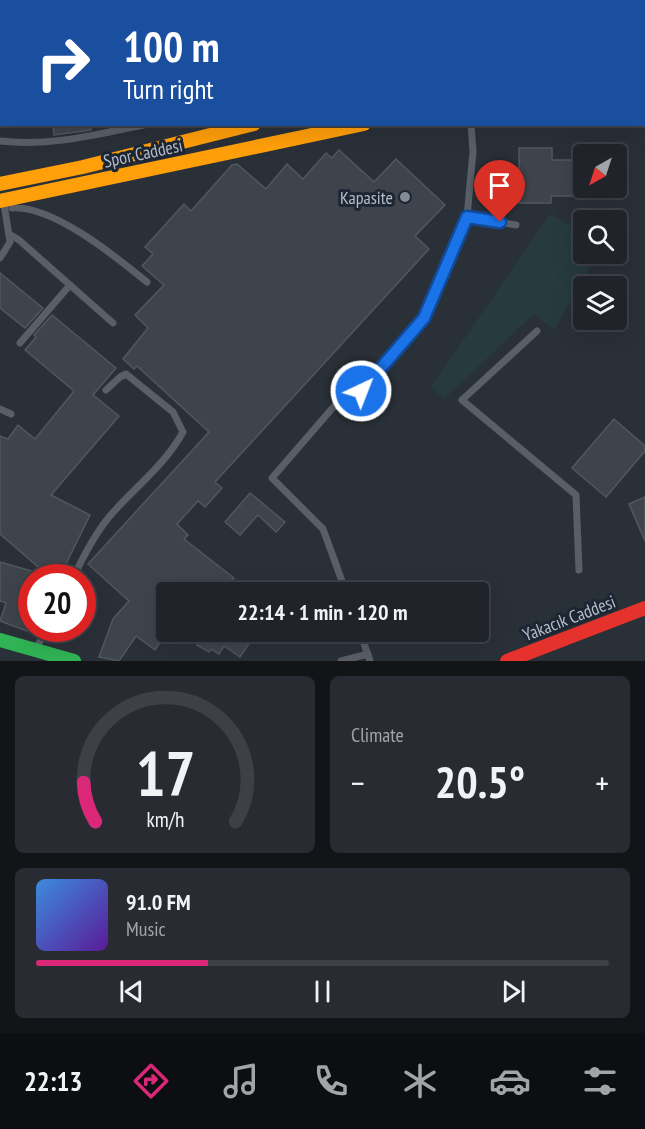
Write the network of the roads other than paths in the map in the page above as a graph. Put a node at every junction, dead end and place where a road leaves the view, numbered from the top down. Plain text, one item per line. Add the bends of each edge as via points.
1 (138, 126) edge
2 (244, 126) edge
3 (355, 126) edge
4 (471, 126) edge
5 (0, 141) edge
6 (0, 184) edge
7 (3, 204) edge
8 (467, 217) junction
9 (516, 225) dead end
10 (9, 234) junction
11 (0, 258) edge
12 (147, 282) dead end
13 (70, 285) junction
14 (113, 323) dead end
15 (537, 332) dead end
16 (20, 343) dead end
17 (106, 390) dead end
18 (0, 409) edge
19 (10, 414) dead end
20 (80, 564) edge
21 (579, 570) dead end
22 (341, 582) edge
23 (645, 608) edge
24 (0, 640) edge
25 (39, 642) edge
26 (363, 642) edge
27 (35, 651) junction
28 (369, 658) edge
29 (74, 661) edge
30 (341, 661) edge
31 (507, 661) edge

1 - 5 lane via 56,142
2 - 6 main road, Spor Caddesi
3 - 7 main road, Spor Caddesi
4 - 8 lane via 473,152
7 - 10 lane
7 - 12 lane via 32,209 97,242
8 - 9 lane
8 - 22 lane via 424,318 361,391 349,389 273,478 322,529
10 - 11 lane via 10,242
10 - 13 lane
13 - 14 lane
13 - 16 lane
15 - 21 lane via 462,400 576,495
17 - 20 lane via 126,374 172,412 183,432 165,458 108,518
18 - 19 lane
23 - 31 main road, Yakacık Caddesi
24 - 27 main road
25 - 27 lane
26 - 28 lane
27 - 29 main road
28 - 30 lane

